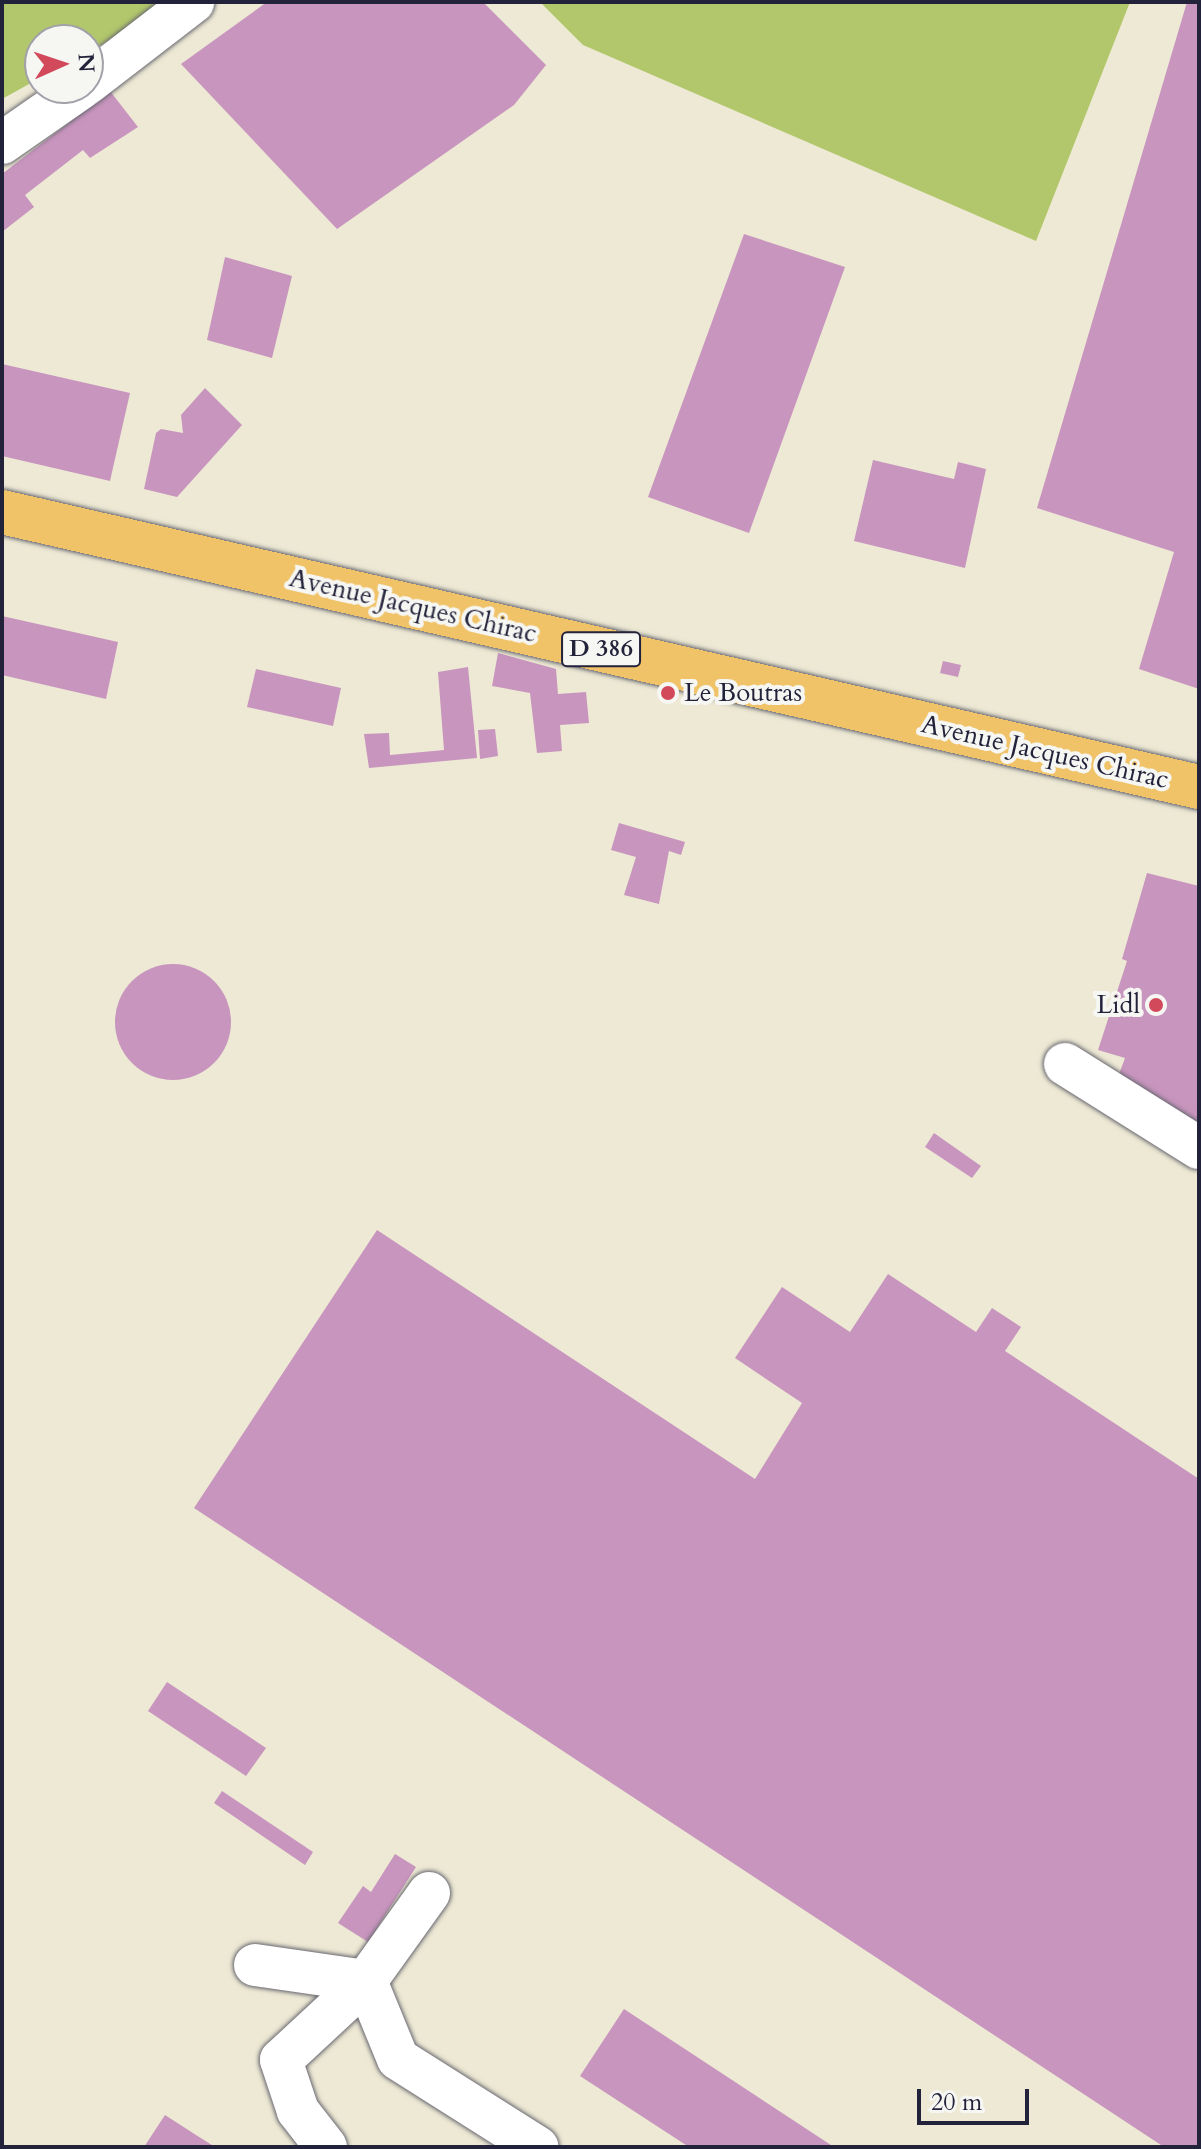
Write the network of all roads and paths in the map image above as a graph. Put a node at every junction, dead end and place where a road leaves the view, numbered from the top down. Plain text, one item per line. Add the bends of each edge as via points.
1 (193, 2) edge
2 (104, 71) edge
3 (58, 104) edge
4 (2, 143) edge
5 (2, 512) edge
6 (1199, 787) edge
7 (1065, 1064) dead end
8 (1199, 1148) edge
9 (429, 1893) dead end
10 (255, 1965) dead end
11 (366, 1981) junction
12 (326, 2147) edge
13 (537, 2147) edge

1 - 2 street
3 - 4 street
5 - 6 main road, Avenue Jacques Chirac / D 386
7 - 8 street
9 - 11 street
10 - 11 street
11 - 12 street via 281,2060 298,2111
11 - 13 street via 398,2059

